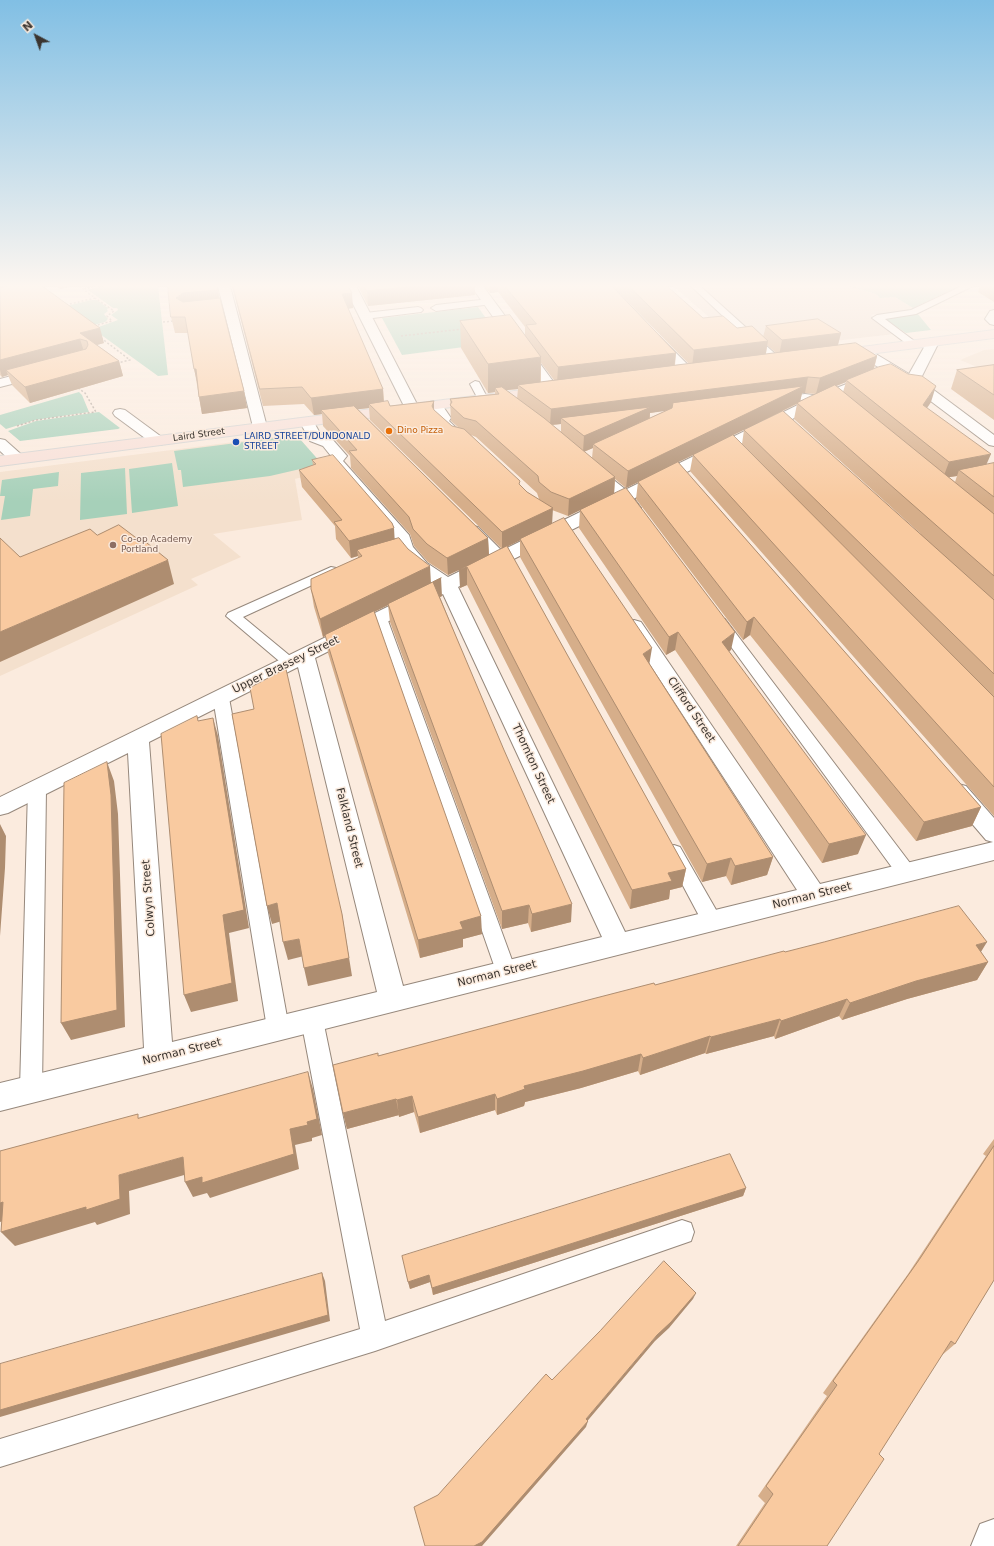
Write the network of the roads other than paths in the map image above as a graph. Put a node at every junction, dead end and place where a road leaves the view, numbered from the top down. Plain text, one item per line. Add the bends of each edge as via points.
1 (240, 358) edge
2 (386, 358) edge
3 (530, 358) edge
4 (674, 358) edge
5 (774, 358) edge
6 (873, 358) edge
7 (924, 358) edge
8 (792, 360) edge
9 (778, 362) junction
10 (763, 364) edge
11 (703, 371) edge
12 (688, 373) junction
13 (898, 373) junction
14 (673, 375) edge
15 (73, 376) edge
16 (0, 383) edge
17 (475, 384) dead end
18 (917, 384) junction
19 (568, 389) edge
20 (553, 390) junction
21 (503, 397) junction
22 (483, 399) junction
23 (833, 399) junction
24 (767, 402) edge
25 (435, 405) junction
26 (514, 406) edge
27 (412, 408) junction
28 (120, 413) road end
29 (357, 415) junction
30 (307, 422) junction
31 (368, 426) edge
32 (260, 427) junction
33 (158, 441) junction
34 (994, 442) edge
35 (0, 443) edge
36 (475, 446) edge
37 (18, 459) junction
38 (0, 461) edge
39 (587, 464) edge
40 (626, 496) junction
41 (462, 520) edge
42 (645, 522) edge
43 (510, 560) junction
44 (342, 567) edge
45 (448, 584) junction
46 (625, 611) edge
47 (711, 611) edge
48 (380, 618) junction
49 (298, 659) junction
50 (221, 698) junction
51 (138, 739) junction
52 (947, 780) edge
53 (37, 789) junction
54 (0, 807) edge
55 (994, 834) edge
56 (666, 838) edge
57 (994, 851) edge
58 (906, 872) junction
59 (814, 895) junction
60 (712, 921) junction
61 (618, 944) junction
62 (506, 971) junction
63 (393, 1000) junction
64 (312, 1020) junction
65 (278, 1028) junction
66 (159, 1057) junction
67 (31, 1089) junction
68 (0, 1097) edge
69 (682, 1232) dead end
70 (374, 1338) junction
71 (0, 1453) edge
72 (994, 1538) edge
73 (990, 1546) edge

1 - 32 street
2 - 27 street
3 - 20 street
4 - 12 street
5 - 9 lane
6 - 13 street
7 - 18 street via 914,376
8 - 9 main road
9 - 10 main road
11 - 12 main road
12 - 14 main road
13 - 18 street
13 - 23 street, Upper Brassey Street via 875,376
15 - 16 street via 61,367
17 - 22 lane
18 - 34 street
19 - 20 main road, Laird Street
20 - 21 main road, Laird Street
21 - 22 main road, Laird Street
21 - 26 lane
22 - 25 main road, Laird Street
23 - 24 lane via 805,396
23 - 40 street, Upper Brassey Street via 683,476
25 - 27 main road, Laird Street
25 - 36 street via 444,418 442,422 459,438 470,441
27 - 29 main road, Laird Street
28 - 33 street
29 - 30 main road, Laird Street
29 - 31 lane
30 - 32 main road, Laird Street
30 - 45 street via 315,438 328,443 338,456 335,461 403,539 398,550
32 - 33 main road, Laird Street
33 - 37 main road, Laird Street
35 - 37 street
37 - 38 main road, Laird Street
39 - 40 lane
40 - 42 lane
40 - 43 street, Upper Brassey Street
41 - 43 lane
43 - 45 street, Upper Brassey Street
44 - 49 lane via 233,616
45 - 48 street, Upper Brassey Street
45 - 61 street, Thornton Street
46 - 59 street, Clifford Street
47 - 58 lane
48 - 49 street, Upper Brassey Street
48 - 62 lane
49 - 50 street, Upper Brassey Street
49 - 63 street, Falkland Street
50 - 51 street, Upper Brassey Street
50 - 65 lane
51 - 53 street, Upper Brassey Street
51 - 66 street, Colwyn Street
52 - 55 street
53 - 54 street, Upper Brassey Street
53 - 67 lane
56 - 60 lane
57 - 58 street, Norman Street
58 - 59 street, Norman Street
59 - 60 street, Norman Street
60 - 61 street, Norman Street
61 - 62 street, Norman Street
62 - 63 street, Norman Street
63 - 64 street, Norman Street
64 - 65 street, Norman Street
64 - 70 lane
65 - 66 street, Norman Street
66 - 67 street, Norman Street
67 - 68 street, Norman Street
69 - 70 lane
70 - 71 lane
72 - 73 street

